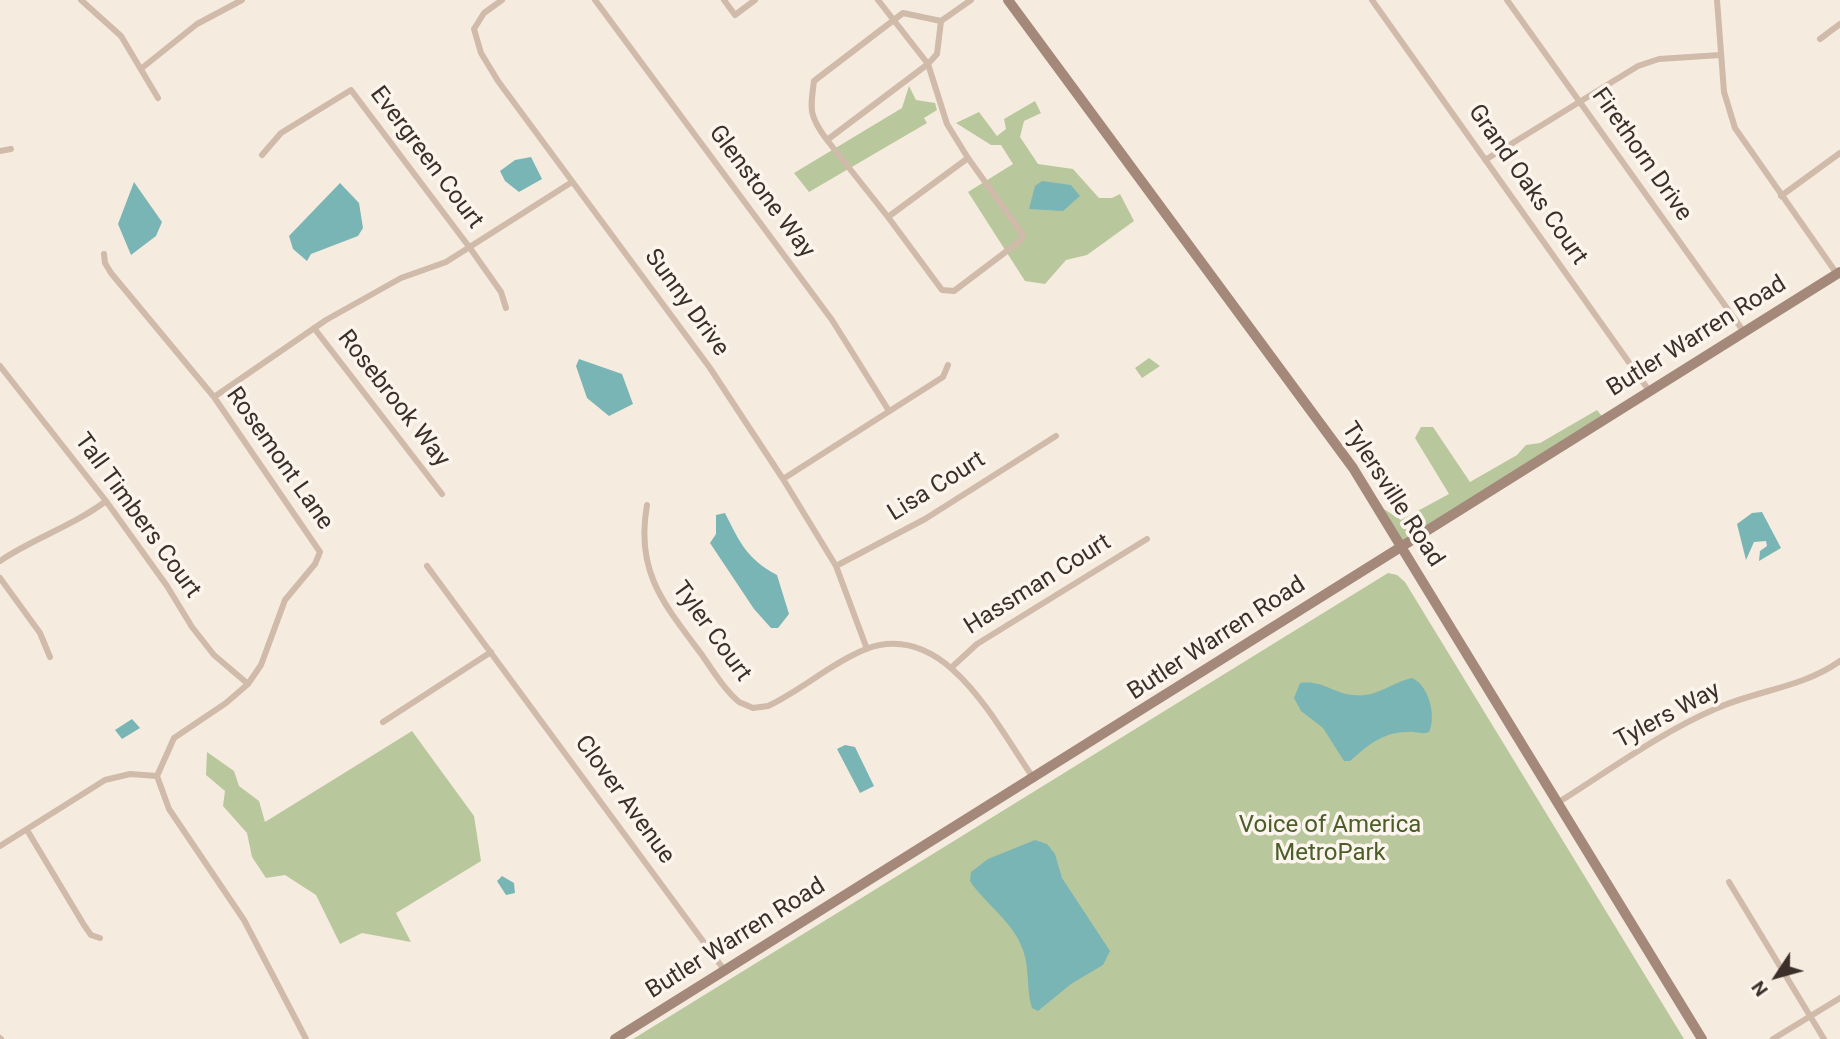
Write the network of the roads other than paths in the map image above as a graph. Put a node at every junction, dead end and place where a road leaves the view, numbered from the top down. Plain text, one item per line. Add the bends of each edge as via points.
1 (81, 0) edge
2 (242, 0) edge
3 (502, 0) edge
4 (595, 0) edge
5 (724, 0) edge
6 (755, 0) edge
7 (878, 0) edge
8 (971, 0) edge
9 (1008, 0) edge
10 (1372, 0) edge
11 (1507, 0) edge
12 (1717, 0) edge
13 (892, 19) junction
14 (940, 21) junction
15 (1840, 24) edge
16 (1820, 39) dead end
17 (1720, 55) junction
18 (928, 64) junction
19 (142, 68) junction
20 (158, 98) dead end
21 (1579, 101) junction
22 (827, 139) junction
23 (11, 149) dead end
24 (0, 150) edge
25 (1840, 153) edge
26 (262, 155) dead end
27 (968, 158) junction
28 (1485, 160) junction
29 (572, 182) junction
30 (1781, 196) junction
31 (888, 217) junction
32 (470, 248) junction
33 (104, 254) dead end
34 (1838, 273) edge
35 (506, 308) dead end
36 (314, 328) junction
37 (1744, 332) junction
38 (948, 365) dead end
39 (0, 366) edge
40 (1650, 392) junction
41 (214, 397) junction
42 (890, 411) junction
43 (1056, 436) dead end
44 (783, 479) junction
45 (442, 494) dead end
46 (106, 501) junction
47 (647, 505) dead end
48 (1147, 539) dead end
49 (1403, 547) junction
50 (0, 561) edge
51 (426, 566) dead end
52 (836, 566) junction
53 (0, 578) edge
54 (867, 649) junction
55 (491, 652) junction
56 (50, 657) dead end
57 (1840, 661) edge
58 (952, 667) junction
59 (248, 684) junction
60 (383, 722) dead end
61 (157, 776) junction
62 (1034, 779) junction
63 (1559, 802) junction
64 (27, 830) junction
65 (0, 846) edge
66 (1729, 882) dead end
67 (100, 938) dead end
68 (725, 971) junction
69 (1840, 998) edge
70 (1810, 1017) junction
71 (306, 1039) edge
72 (615, 1039) edge
73 (1702, 1039) edge
74 (1773, 1039) edge
75 (1824, 1039) edge

1 - 19 street via 121,36
2 - 19 street via 197,24
3 - 29 street, Sunny Drive via 478,20 475,41 498,81
4 - 42 street, Glenstone Way via 832,320
5 - 6 street via 736,15
7 - 13 street
8 - 14 street
9 - 49 main road, Tylersville Road via 1310,407
10 - 28 street, Grand Oaks Court
11 - 21 street, Firethorn Drive
12 - 17 street
13 - 14 street via 911,13
13 - 18 street
13 - 22 street via 814,81 813,121
14 - 18 street via 937,54
15 - 16 street
17 - 21 street via 1649,61
17 - 30 street via 1724,92 1735,128
18 - 22 street
18 - 27 street via 947,124
19 - 20 street
21 - 28 street
21 - 37 street, Firethorn Drive
22 - 31 street
23 - 24 street
25 - 30 street
26 - 32 street, Evergreen Court via 281,133 351,90
27 - 31 street
27 - 31 street via 1023,234 954,291 942,290
28 - 40 street, Grand Oaks Court
29 - 32 street, Rosebrook Way
29 - 44 street, Sunny Drive via 710,368
30 - 34 street
32 - 35 street, Evergreen Court via 501,292
32 - 36 street, Rosebrook Way via 401,278
33 - 41 street, Rosemont Lane via 111,274
34 - 37 main road, Butler Warren Road
36 - 41 street, Rosebrook Way
36 - 45 street, Rosebrook Way
37 - 40 main road, Butler Warren Road
38 - 42 street via 943,377
39 - 46 street, Tall Timbers Court
40 - 49 main road, Butler Warren Road
41 - 59 street, Rosemont Lane via 320,552 285,600 261,665
42 - 44 street
43 - 52 street, Lisa Court via 925,519
44 - 52 street, Sunny Drive
46 - 50 street via 81,520 45,534
46 - 59 street, Tall Timbers Court via 192,627 214,655
47 - 54 street, Tyler Court via 644,542 653,584 738,702 753,708 768,706
48 - 58 street, Hassman Court via 977,645
49 - 62 main road, Butler Warren Road
49 - 63 main road, Tylersville Road
51 - 55 street, Clover Avenue
52 - 54 street, Sunny Drive
53 - 56 street via 40,633
54 - 58 street, Tyler Court via 911,646
55 - 60 street
55 - 68 street, Clover Avenue
57 - 63 street, Tylers Way via 1803,682 1688,722
58 - 62 street, Tyler Court
59 - 61 street, Rosemont Lane via 174,738
61 - 64 street via 130,774 105,780
61 - 71 street via 169,808 244,920
62 - 68 main road, Butler Warren Road
63 - 73 main road, Tylersville Road
64 - 65 street
64 - 67 street via 84,925
66 - 70 street
68 - 72 main road, Butler Warren Road
69 - 70 street
70 - 74 street
70 - 75 street

